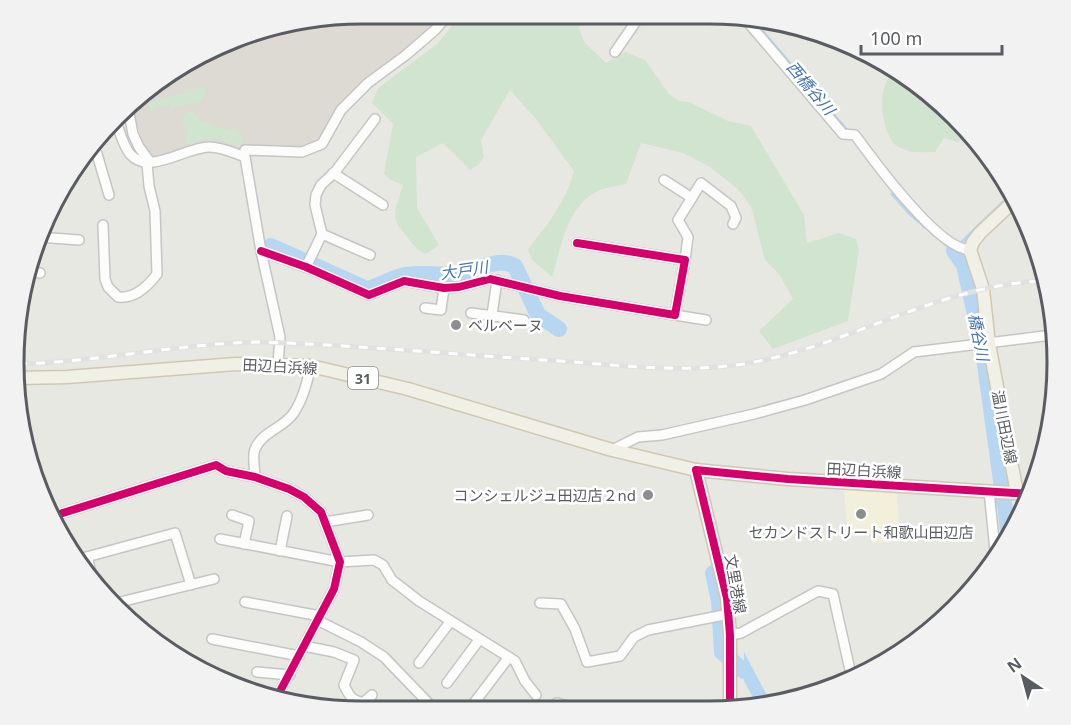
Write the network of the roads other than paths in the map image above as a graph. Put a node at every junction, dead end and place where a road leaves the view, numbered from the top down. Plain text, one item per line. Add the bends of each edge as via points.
1 (440, 24) edge
2 (634, 24) edge
3 (752, 27) edge
4 (615, 52) dead end
5 (130, 116) edge
6 (375, 119) dead end
7 (119, 128) edge
8 (245, 150) dead end
9 (96, 153) edge
10 (149, 162) junction
11 (333, 173) junction
12 (664, 180) dead end
13 (109, 195) dead end
14 (692, 198) junction
15 (383, 205) dead end
16 (1009, 206) edge
17 (733, 224) dead end
18 (103, 225) dead end
19 (322, 234) junction
20 (48, 238) edge
21 (79, 240) dead end
22 (577, 243) dead end
23 (967, 250) junction
24 (261, 251) junction
25 (370, 255) dead end
26 (685, 260) junction
27 (307, 264) junction
28 (37, 273) edge
29 (40, 273) dead end
30 (497, 280) junction
31 (444, 288) junction
32 (425, 308) dead end
33 (471, 314) dead end
34 (492, 315) junction
35 (675, 315) junction
36 (524, 320) dead end
37 (706, 320) dead end
38 (1046, 336) edge
39 (988, 344) junction
40 (278, 364) junction
41 (312, 366) junction
42 (25, 378) edge
43 (612, 450) junction
44 (696, 470) junction
45 (255, 477) junction
46 (991, 491) junction
47 (1015, 492) junction
48 (1021, 493) edge
49 (60, 514) edge
50 (232, 515) dead end
51 (368, 515) dead end
52 (287, 516) dead end
53 (325, 522) junction
54 (220, 539) dead end
55 (244, 544) junction
56 (995, 544) edge
57 (280, 551) junction
58 (86, 557) edge
59 (340, 562) junction
60 (214, 579) dead end
61 (191, 585) junction
62 (123, 601) edge
63 (245, 602) dead end
64 (540, 603) dead end
65 (722, 615) junction
66 (318, 618) junction
67 (450, 622) junction
68 (212, 639) dead end
69 (730, 639) junction
70 (479, 640) junction
71 (304, 646) junction
72 (299, 656) junction
73 (509, 657) junction
74 (419, 663) dead end
75 (850, 670) edge
76 (257, 672) dead end
77 (290, 675) junction
78 (447, 683) dead end
79 (281, 690) edge
80 (372, 695) dead end
81 (536, 695) dead end
82 (730, 700) edge
83 (355, 701) edge
84 (365, 701) edge
85 (426, 701) edge
86 (476, 701) edge

1 - 8 street via 368,82 341,110 322,144 302,152
2 - 4 street
3 - 23 street via 843,134 855,135 901,196 950,242
5 - 10 street via 136,141
6 - 11 street
7 - 10 street via 129,153 139,161
9 - 13 street
10 - 18 street via 158,274 131,296 118,297 108,287
10 - 24 street via 207,147 246,157
11 - 15 street
11 - 19 street via 316,195
12 - 14 street
14 - 17 street via 701,183 731,206 736,218
14 - 26 street via 678,220 688,237
16 - 23 main road
19 - 25 street
19 - 27 street
20 - 21 street
22 - 26 street
23 - 39 main road, 温川田辺線 via 982,289
24 - 27 street
24 - 40 street via 280,337
26 - 35 street
27 - 31 street via 369,295 404,281
28 - 29 street
30 - 31 street
30 - 34 street
30 - 35 street via 560,296
31 - 32 street via 441,310
33 - 34 street
34 - 36 street
35 - 37 street
38 - 39 street
39 - 43 street via 914,352 881,374 805,400 638,437
39 - 47 main road, 温川田辺線
40 - 41 main road, 田辺白浜線 / 31
40 - 42 main road, 田辺白浜線 / 31
41 - 43 main road, 田辺白浜線 / 31 via 408,389
41 - 45 street via 293,414 262,439 255,450
43 - 44 main road, 田辺白浜線 / 31
44 - 46 main road, 田辺白浜線 / 31
44 - 65 main road, 文里港線 via 720,564
45 - 49 street via 216,465
45 - 53 street via 304,497 321,512
46 - 47 main road, 田辺白浜線 / 31
46 - 56 street
47 - 48 main road, 田辺白浜線 / 31
50 - 55 street via 249,521
51 - 53 street
52 - 57 street
53 - 59 street
54 - 55 street
55 - 57 street
57 - 59 street
58 - 61 street via 175,533
59 - 66 street via 334,589
59 - 67 street via 374,560 399,587
60 - 61 street
61 - 62 street
63 - 66 street
64 - 65 street via 561,604 587,662 620,656 633,637 648,630
65 - 69 main road, 文里港線
66 - 71 street
66 - 85 street via 384,657
67 - 70 street
67 - 74 street
68 - 72 street
69 - 75 street via 818,591 833,594
69 - 82 main road, 文里港線
70 - 73 street
70 - 78 street
71 - 72 street
71 - 83 street via 354,660 344,686
72 - 77 street
73 - 81 street
73 - 86 street
76 - 77 street
77 - 79 street
80 - 84 street

